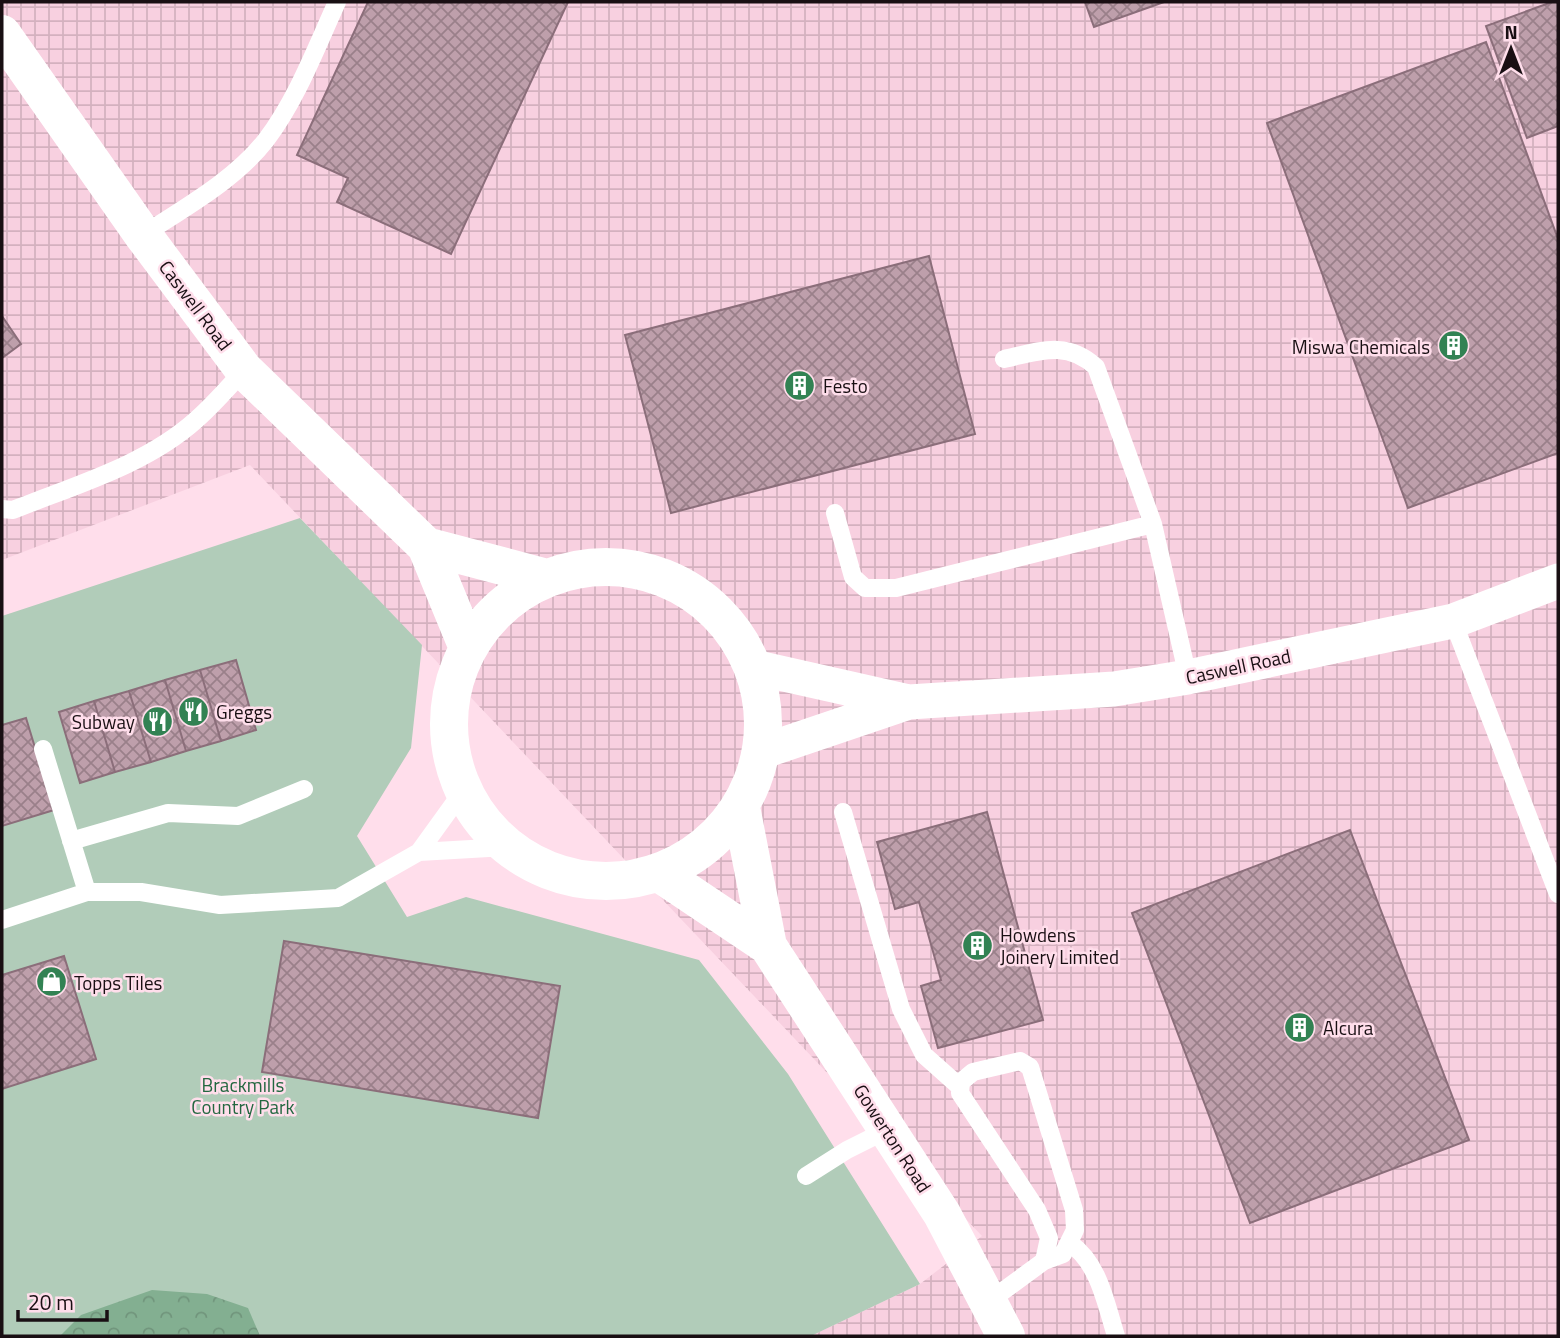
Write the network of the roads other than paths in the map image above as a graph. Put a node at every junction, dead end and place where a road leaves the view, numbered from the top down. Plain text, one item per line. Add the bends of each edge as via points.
1 (337, 2) edge
2 (2, 34) edge
3 (143, 235) junction
4 (1004, 359) dead end
5 (244, 370) junction
6 (2, 509) edge
7 (835, 513) dead end
8 (1153, 524) junction
9 (426, 546) junction
10 (547, 578) junction
11 (1558, 581) edge
12 (1453, 621) junction
13 (468, 649) junction
14 (753, 667) junction
15 (1188, 677) junction
16 (909, 702) junction
17 (43, 749) dead end
18 (761, 752) junction
19 (304, 789) dead end
20 (463, 791) junction
21 (741, 807) junction
22 (843, 813) dead end
23 (71, 841) junction
24 (506, 847) junction
25 (419, 852) junction
26 (659, 873) junction
27 (87, 892) junction
28 (1558, 894) edge
29 (2, 920) edge
30 (768, 946) junction
31 (960, 1087) junction
32 (887, 1130) junction
33 (806, 1176) dead end
34 (1071, 1244) junction
35 (1044, 1261) junction
36 (988, 1301) junction
37 (1006, 1336) edge
38 (1116, 1336) edge

1 - 3 lane via 288,107 265,142 237,169
2 - 3 street, Caswell Road
3 - 5 street, Caswell Road
4 - 8 lane via 1061,349 1081,353 1096,367
5 - 6 lane via 195,421 155,449 13,510
5 - 9 street, Caswell Road
7 - 8 lane via 853,577 865,588 896,588
8 - 15 lane
9 - 10 street, Caswell Road
9 - 13 street, Caswell Road
10 - 13 street via 501,606
10 - 14 street via 596,567 645,572 691,591 728,624
11 - 12 street, Caswell Road
12 - 15 street, Caswell Road
12 - 28 lane
13 - 20 street via 451,695 449,743
14 - 16 street, Caswell Road
14 - 18 street via 763,709
15 - 16 street, Caswell Road via 1114,689
16 - 18 street, Caswell Road
17 - 23 lane
18 - 21 street
19 - 23 lane via 238,816 168,813
20 - 24 street via 481,821
20 - 25 lane
21 - 26 street via 706,847
21 - 30 street, Gowerton Road
22 - 31 lane via 901,1009 924,1055
23 - 27 lane
24 - 25 lane
24 - 26 street via 553,873 593,880
25 - 27 lane via 338,898 220,905 141,892
26 - 30 street, Gowerton Road
27 - 29 lane
30 - 32 street, Gowerton Road
31 - 34 lane via 972,1072 1020,1061 1030,1067 1074,1210
31 - 35 lane via 1037,1210 1049,1238
32 - 33 lane
32 - 36 street, Gowerton Road via 942,1214
34 - 35 lane via 1063,1254
34 - 38 lane via 1093,1266
35 - 36 lane
36 - 37 street, Gowerton Road

